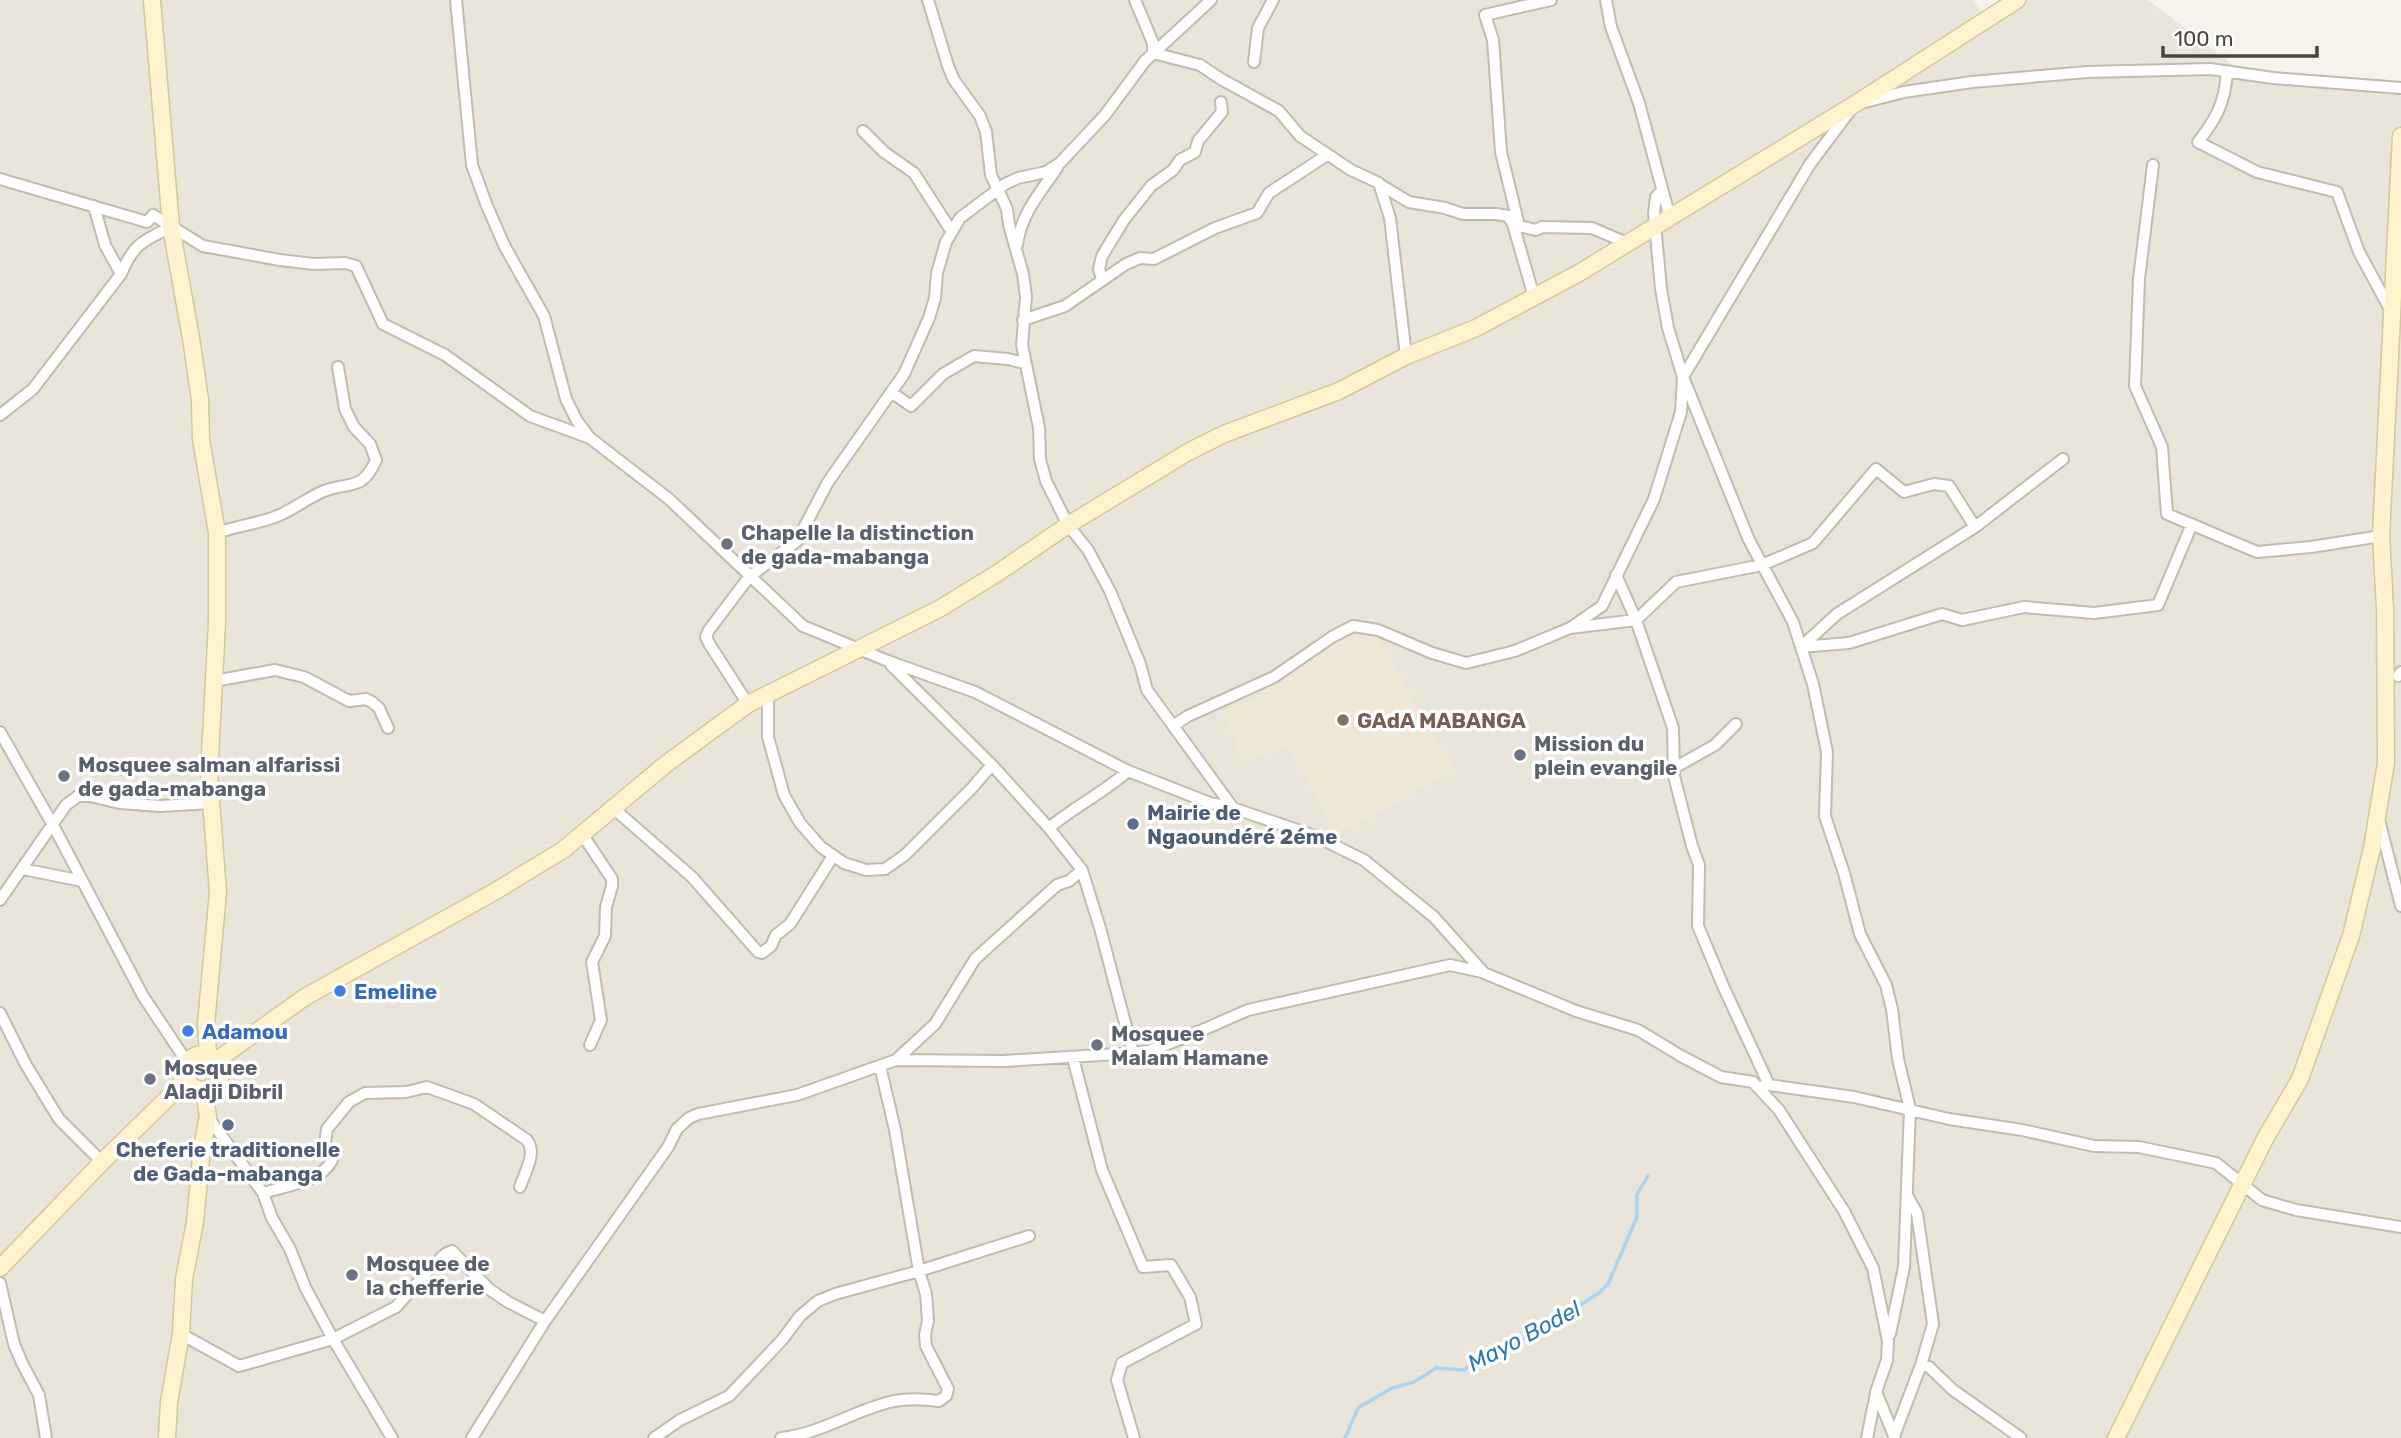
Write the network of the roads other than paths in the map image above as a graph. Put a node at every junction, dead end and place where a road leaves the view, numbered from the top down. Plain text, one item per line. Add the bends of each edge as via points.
1 (152, 0) edge
2 (456, 0) edge
3 (928, 0) edge
4 (1135, 0) edge
5 (1211, 0) edge
6 (1273, 0) edge
7 (1551, 0) edge
8 (1606, 0) edge
9 (2017, 0) edge
10 (1153, 52) junction
11 (1254, 62) dead end
12 (2227, 72) junction
13 (2401, 88) edge
14 (1221, 102) dead end
15 (1855, 104) junction
16 (863, 131) dead end
17 (2401, 136) edge
18 (1327, 155) junction
19 (1060, 163) junction
20 (2153, 165) dead end
21 (0, 179) edge
22 (1379, 183) junction
23 (999, 190) junction
24 (94, 206) junction
25 (1663, 222) junction
26 (1516, 225) junction
27 (172, 227) junction
28 (952, 232) junction
29 (1628, 243) junction
30 (1017, 248) junction
31 (121, 274) junction
32 (1101, 279) junction
33 (1534, 297) junction
34 (2392, 313) junction
35 (1023, 320) junction
36 (1406, 356) junction
37 (1024, 363) junction
38 (338, 367) dead end
39 (1683, 377) junction
40 (891, 392) junction
41 (0, 415) edge
42 (590, 438) junction
43 (2063, 459) dead end
44 (2192, 524) junction
45 (1068, 525) junction
46 (1975, 527) junction
47 (217, 533) junction
48 (2381, 536) junction
49 (1762, 565) junction
50 (1616, 575) junction
51 (749, 577) junction
52 (1636, 620) junction
53 (1570, 628) junction
54 (1801, 647) junction
55 (860, 649) junction
56 (888, 662) junction
57 (2400, 674) edge
58 (214, 681) junction
59 (2386, 688) junction
60 (768, 695) junction
61 (748, 704) junction
62 (1736, 724) dead end
63 (1173, 726) junction
64 (388, 728) dead end
65 (0, 732) edge
66 (992, 765) junction
67 (1128, 771) junction
68 (1674, 776) junction
69 (212, 803) junction
70 (612, 807) junction
71 (1233, 808) junction
72 (2378, 814) junction
73 (53, 825) junction
74 (1049, 828) junction
75 (582, 834) junction
76 (2401, 854) edge
77 (833, 856) junction
78 (2389, 861) junction
79 (23, 869) junction
80 (1082, 870) junction
81 (82, 881) junction
82 (0, 900) edge
83 (2401, 906) edge
84 (1484, 973) junction
85 (0, 1013) edge
86 (590, 1045) dead end
87 (1133, 1053) junction
88 (212, 1058) junction
89 (1073, 1058) junction
90 (896, 1060) junction
91 (880, 1066) junction
92 (188, 1068) junction
93 (1753, 1082) junction
94 (1769, 1084) junction
95 (204, 1090) junction
96 (1910, 1109) junction
97 (208, 1117) junction
98 (102, 1162) junction
99 (2242, 1185) junction
100 (520, 1187) dead end
101 (263, 1194) junction
102 (1908, 1196) junction
103 (2401, 1227) edge
104 (1029, 1236) dead end
105 (0, 1268) edge
106 (919, 1271) junction
107 (0, 1283) edge
108 (545, 1321) junction
109 (181, 1334) junction
110 (333, 1339) junction
111 (1888, 1341) junction
112 (1921, 1365) junction
113 (1876, 1392) junction
114 (1895, 1437) edge
115 (46, 1438) edge
116 (167, 1438) edge
117 (392, 1438) edge
118 (472, 1438) edge
119 (653, 1438) edge
120 (781, 1438) edge
121 (1134, 1438) edge
122 (1867, 1438) edge
123 (2021, 1438) edge
124 (2116, 1438) edge

1 - 27 street
2 - 42 street via 472,165 505,247 544,316 566,399
3 - 23 street via 948,66 983,124 991,175
4 - 10 street
5 - 10 street
6 - 11 street via 1258,28
7 - 26 street via 1485,15 1493,40 1501,152
8 - 25 street via 1662,191 1654,204
9 - 15 street
10 - 18 street via 1200,65 1279,111 1300,136
10 - 19 street via 1105,116
12 - 13 street
12 - 15 street via 2087,72 1972,82
12 - 34 street via 2216,120 2198,142 2257,172 2337,192 2359,253
14 - 32 street via 1222,112 1198,141 1195,152 1151,186 1124,220 1102,257
15 - 25 street
15 - 39 street via 1810,164
16 - 28 street via 914,173
17 - 34 street
18 - 22 street
18 - 32 street via 1269,193 1257,213 1154,259 1140,258
19 - 23 street
19 - 30 street via 1024,217
20 - 44 street via 2139,279 2136,386 2162,447 2167,514
21 - 24 street
22 - 26 street via 1409,202 1463,214 1508,216
22 - 36 street via 1390,218
23 - 28 street via 960,219
23 - 30 street
24 - 27 street via 146,222 153,215
24 - 31 street via 105,245
25 - 29 street
25 - 39 street via 1661,289
26 - 29 street via 1536,230 1592,228
26 - 33 street
27 - 31 street via 139,243
27 - 42 street via 203,246 280,260 356,266 383,324 444,355 530,416
27 - 47 street
28 - 40 street via 937,273 929,318
29 - 33 street
30 - 35 street via 1027,297
31 - 41 street via 33,388
32 - 35 street via 1065,306
33 - 36 street via 1476,328
34 - 48 street
35 - 37 street
36 - 45 street via 1339,391 1224,434
37 - 40 street via 974,356 943,374 911,406
37 - 45 street via 1034,396 1040,459
38 - 47 street via 345,409 376,460 369,476 350,487 318,494 278,516
39 - 49 street
39 - 50 street via 1681,412 1654,499
40 - 51 street via 828,482 797,541
42 - 51 street via 669,499
43 - 46 street
44 - 48 street via 2258,552
44 - 54 street via 2158,605 2094,613 2024,607 1962,620 1942,614 1849,643
45 - 55 street via 939,609
45 - 63 street via 1110,590 1147,690
46 - 49 street via 1949,486 1934,484 1903,492 1876,469 1812,543
46 - 54 street via 1837,614
47 - 58 street
48 - 59 street
49 - 52 street via 1676,582
49 - 54 street via 1793,622
50 - 52 street
50 - 53 street via 1602,606
51 - 55 street via 803,626
51 - 61 street via 706,637
52 - 53 street
52 - 68 street via 1673,728
53 - 63 street via 1515,651 1466,663 1378,629 1353,626 1274,677
54 - 96 street via 1827,752 1825,816 1860,934 1886,985
55 - 56 street
55 - 60 street
56 - 66 street
56 - 67 street via 975,692
57 - 59 street
58 - 64 street via 275,670 304,677 349,701 372,702
58 - 69 street
59 - 72 street via 2386,763
60 - 61 street
60 - 77 street via 768,737 784,795 800,823
61 - 70 street
62 - 68 street via 1715,744 1674,768
63 - 71 street
65 - 73 street
66 - 74 street
66 - 77 street via 905,855 885,869 866,870
67 - 71 street
67 - 74 street
68 - 94 street via 1699,864 1698,926
69 - 73 street via 160,806 78,796
69 - 88 street via 218,892 207,1012
70 - 75 street
70 - 77 street via 692,877 762,953 790,924
71 - 84 street via 1315,836 1364,860 1434,917
72 - 78 street
72 - 99 street via 2351,936 2322,1024 2301,1079
73 - 79 street
73 - 81 street
74 - 80 street
75 - 86 street via 612,879 605,936 592,962 601,1020
75 - 88 street via 494,892 305,997
76 - 78 street
78 - 83 street
79 - 81 street
79 - 82 street
80 - 87 street
80 - 90 street via 1057,885 988,945 935,1024
81 - 92 street via 143,996
84 - 87 street via 1450,965 1348,987 1248,1010 1149,1051
84 - 93 street via 1576,1011 1638,1030 1721,1077
85 - 98 street via 58,1119
87 - 89 street
88 - 92 street via 198,1055
88 - 95 street via 221,1069 220,1079
89 - 90 street
89 - 121 street via 1102,1170 1143,1267 1171,1265 1190,1297 1196,1324 1122,1363 1116,1380
90 - 91 street
91 - 106 street
91 - 108 street via 797,1095 689,1118
92 - 95 street via 190,1085
92 - 98 street via 178,1088
93 - 94 street
93 - 111 street via 1779,1110 1844,1211 1873,1268
94 - 96 street
95 - 97 street
96 - 99 street via 2094,1146 2139,1147 2216,1163
96 - 102 street
97 - 101 street
97 - 109 street via 184,1279
98 - 105 street
99 - 103 street via 2262,1200 2296,1210
99 - 124 street
100 - 101 street via 533,1153 527,1140 474,1104 427,1087 365,1093 349,1102 327,1129 325,1143 332,1160 328,1168
101 - 110 street
102 - 111 street via 1904,1267
102 - 112 street via 1917,1213 1933,1324
104 - 106 street
106 - 119 street via 818,1301 729,1396
106 - 120 street via 926,1294 926,1346 948,1390 946,1396 939,1401 891,1401 802,1436
107 - 115 street via 14,1344 39,1395
108 - 110 street via 489,1289 452,1251 396,1307
108 - 118 street
109 - 110 street via 239,1366
109 - 116 street
110 - 117 street
111 - 113 street
112 - 114 street
112 - 123 street
113 - 114 street
113 - 122 street

